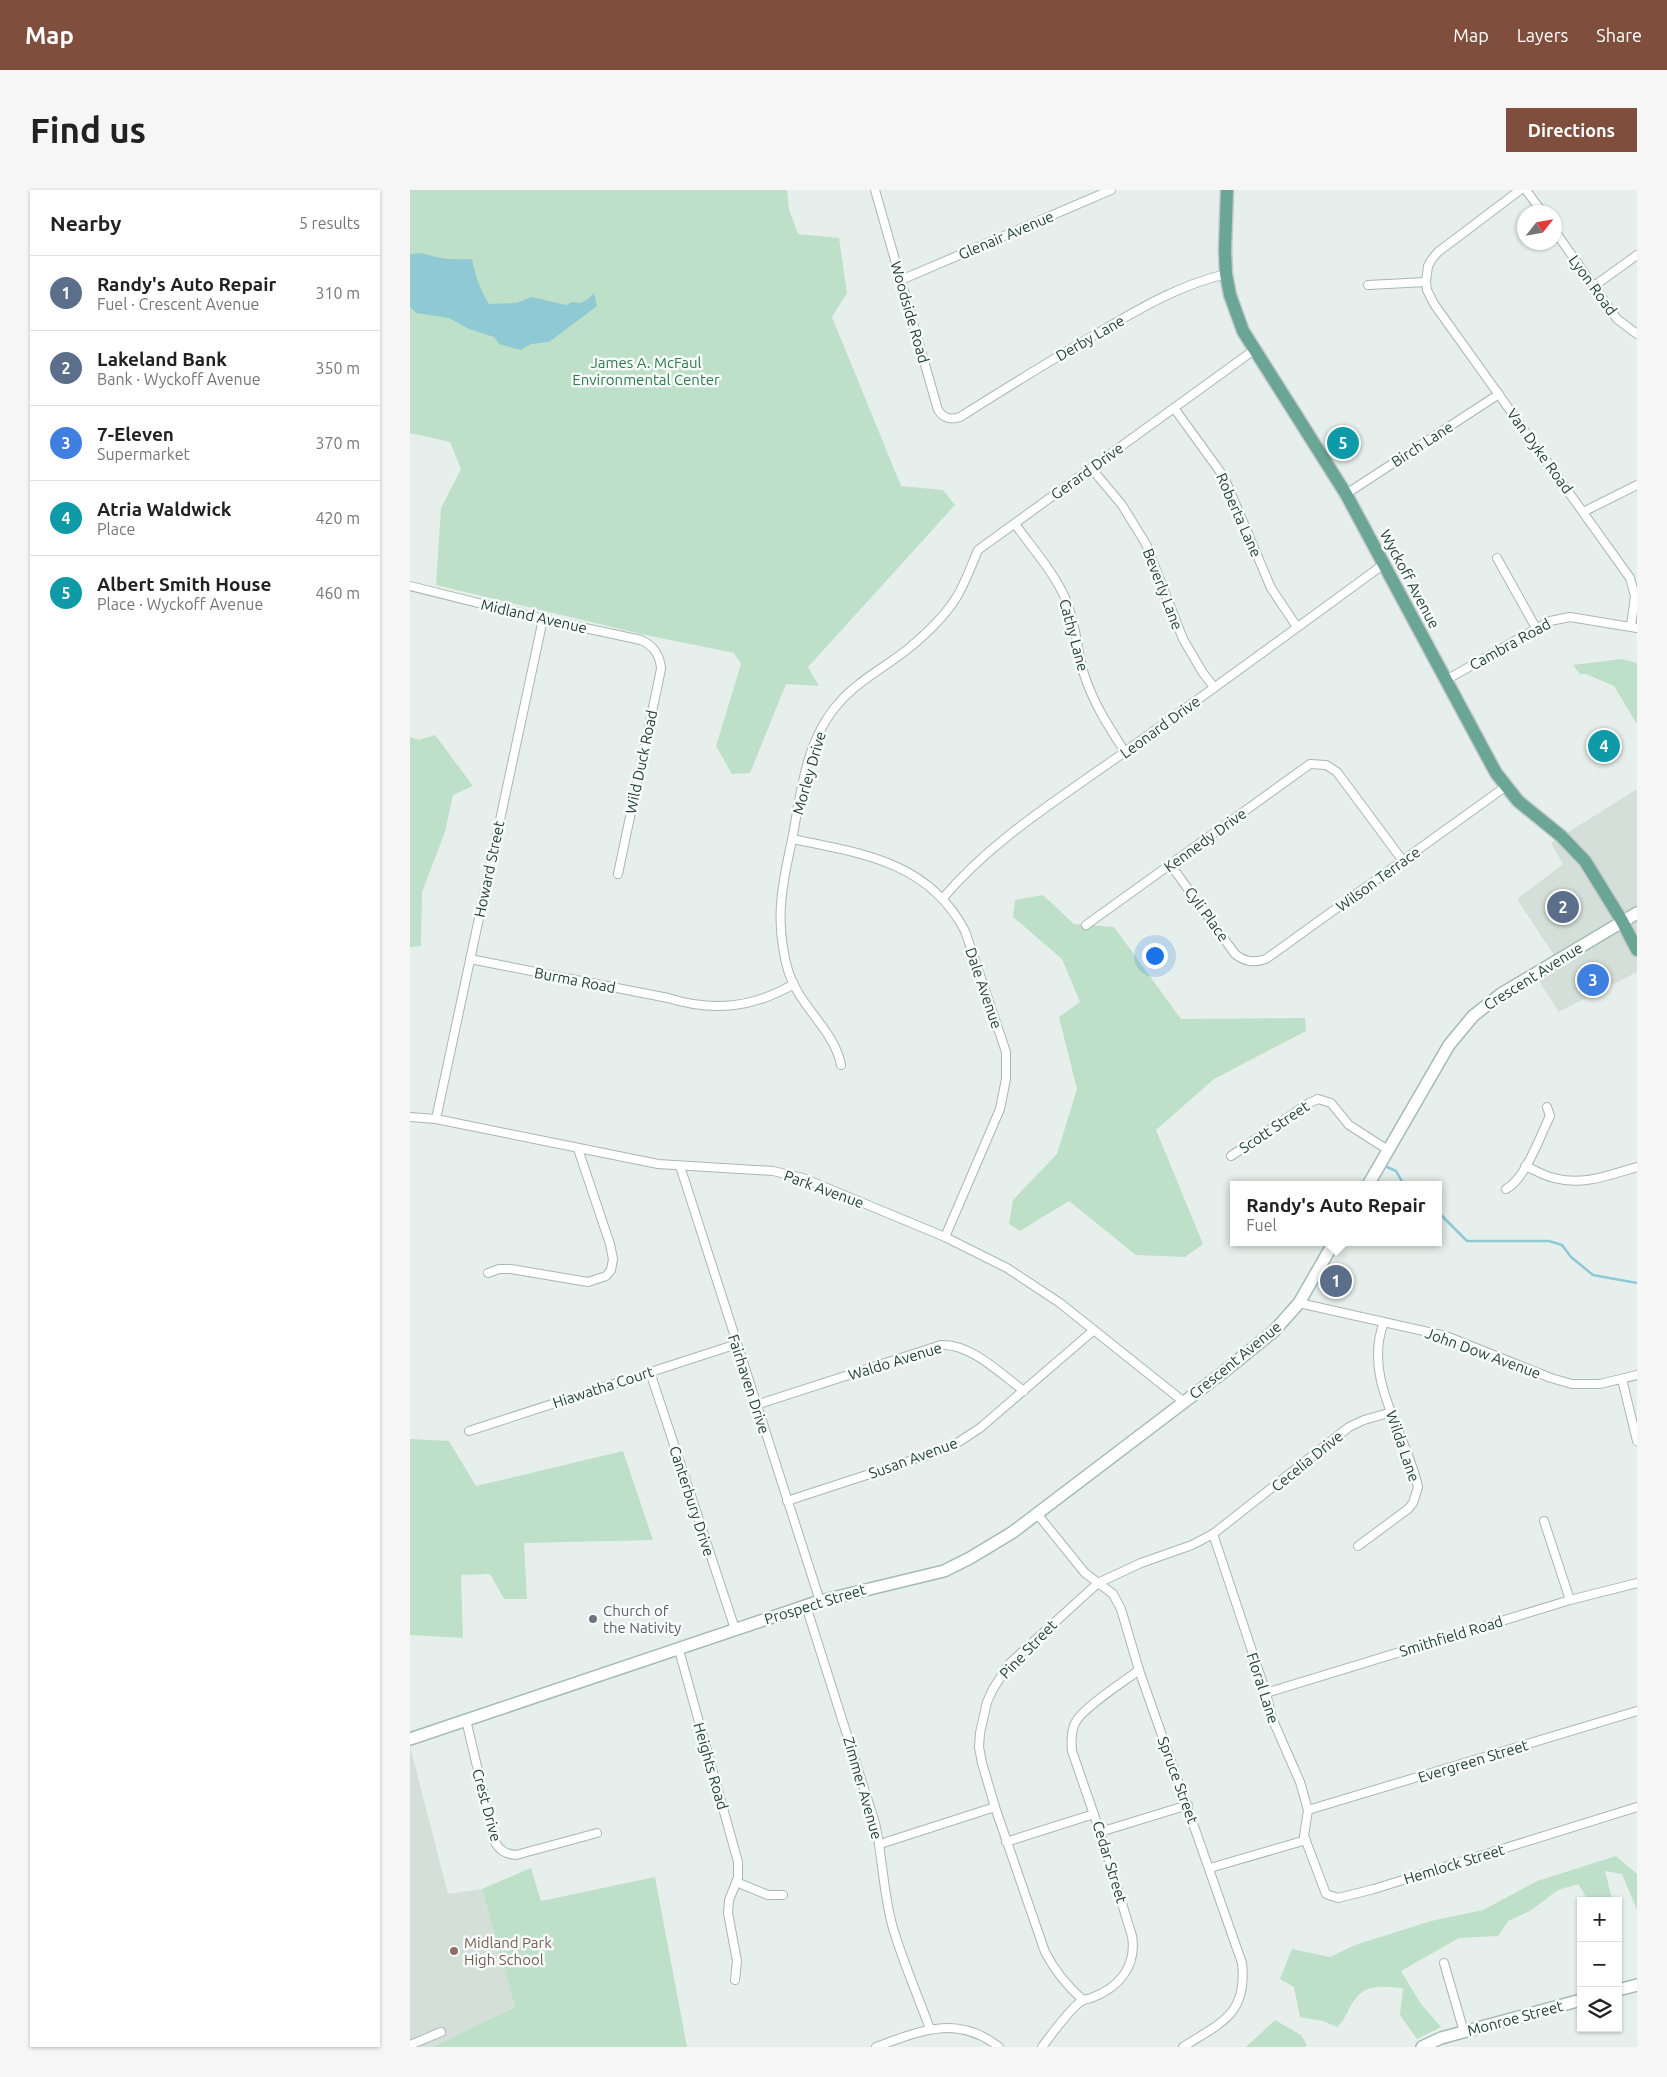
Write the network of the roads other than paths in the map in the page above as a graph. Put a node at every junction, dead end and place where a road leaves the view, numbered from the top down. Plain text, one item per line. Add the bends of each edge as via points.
1 (875, 190) edge
2 (1112, 190) edge
3 (1227, 190) edge
4 (1520, 190) edge
5 (1526, 190) edge
6 (1537, 205) edge
7 (1562, 241) edge
8 (1637, 255) edge
9 (1226, 274) junction
10 (900, 280) junction
11 (1426, 282) junction
12 (1368, 285) dead end
13 (1594, 286) junction
14 (1637, 334) edge
15 (1254, 350) junction
16 (1499, 394) junction
17 (1174, 408) junction
18 (960, 417) joint
19 (1091, 468) junction
20 (1637, 485) edge
21 (1346, 494) junction
22 (1584, 512) junction
23 (1015, 524) junction
24 (1497, 558) dead end
25 (1384, 564) junction
26 (410, 586) edge
27 (945, 614) joint
28 (543, 619) junction
29 (1634, 627) edge
30 (1297, 628) junction
31 (1536, 628) junction
32 (656, 651) joint
33 (1446, 680) junction
34 (1214, 687) junction
35 (1125, 752) junction
36 (1506, 787) junction
37 (792, 839) junction
38 (1403, 861) junction
39 (1170, 864) junction
40 (618, 874) dead end
41 (943, 898) junction
42 (1637, 913) edge
43 (1622, 921) junction
44 (1086, 925) dead end
45 (1637, 950) edge
46 (470, 959) junction
47 (1246, 961) joint
48 (794, 984) junction
49 (841, 1065) dead end
50 (1547, 1107) dead end
51 (410, 1117) edge
52 (436, 1119) junction
53 (578, 1149) junction
54 (1388, 1150) junction
55 (1231, 1156) dead end
56 (680, 1166) junction
57 (1526, 1166) junction
58 (1637, 1167) edge
59 (1370, 1181) edge
60 (1506, 1189) dead end
61 (945, 1237) junction
62 (1332, 1246) edge
63 (488, 1273) dead end
64 (1298, 1303) junction
65 (1384, 1322) junction
66 (1094, 1330) junction
67 (737, 1344) junction
68 (650, 1372) junction
69 (1637, 1375) edge
70 (1622, 1378) junction
71 (1024, 1391) junction
72 (1184, 1402) junction
73 (756, 1405) junction
74 (1392, 1412) junction
75 (469, 1431) dead end
76 (1637, 1440) edge
77 (787, 1501) junction
78 (1038, 1515) junction
79 (1544, 1521) dead end
80 (1230, 1522) joint
81 (1213, 1534) junction
82 (1358, 1546) dead end
83 (1098, 1583) junction
84 (1637, 1583) edge
85 (1570, 1600) junction
86 (820, 1601) junction
87 (806, 1606) junction
88 (735, 1629) junction
89 (679, 1650) junction
90 (1139, 1670) junction
91 (1266, 1693) junction
92 (1637, 1711) edge
93 (466, 1720) junction
94 (410, 1739) edge
95 (1188, 1805) junction
96 (995, 1807) junction
97 (1637, 1808) edge
98 (1308, 1810) junction
99 (1094, 1814) junction
100 (1100, 1832) junction
101 (597, 1833) dead end
102 (1306, 1840) junction
103 (1006, 1842) junction
104 (880, 1844) junction
105 (1210, 1868) junction
106 (736, 1882) junction
107 (783, 1894) dead end
108 (1444, 1963) dead end
109 (735, 1980) dead end
110 (1637, 1985) edge
111 (1622, 1989) edge
112 (1083, 2000) junction
113 (1577, 2001) edge
114 (930, 2029) junction
115 (441, 2032) dead end
116 (1464, 2032) junction
117 (410, 2045) edge
118 (876, 2047) edge
119 (999, 2047) edge
120 (1042, 2047) edge
121 (1182, 2047) edge
122 (1422, 2047) edge

1 - 10 street, Woodside Road
2 - 10 street, Glenair Avenue
3 - 9 main road, Wyckoff Avenue
4 - 11 street via 1438,252 1428,266
5 - 6 street
7 - 13 street, Lyon Road
8 - 13 street
9 - 15 main road, Wyckoff Avenue via 1236,313
9 - 18 street, Derby Lane via 1168,294
10 - 18 street, Woodside Road via 938,410 946,418
11 - 12 street
11 - 16 street, Van Dyke Road via 1430,298
13 - 14 street, Lyon Road via 1617,318
15 - 17 street, Gerard Drive
15 - 21 main road, Wyckoff Avenue
16 - 21 street, Birch Lane
16 - 22 street, Van Dyke Road
17 - 19 street, Gerard Drive
17 - 30 street, Roberta Lane via 1224,477 1271,588
19 - 23 street, Gerard Drive
19 - 34 street, Beverly Lane via 1122,505 1146,544 1183,640
20 - 22 street
21 - 25 main road, Wyckoff Avenue
22 - 29 street, Van Dyke Road via 1630,578 1635,596
23 - 27 street, Gerard Drive via 978,550 957,598
23 - 35 street, Cathy Lane via 1066,598 1090,691
24 - 31 street
25 - 30 street, Leonard Drive
25 - 33 main road, Wyckoff Avenue
26 - 28 street, Midland Avenue
27 - 37 street, Morley Drive via 909,648 850,692 830,713 811,753
28 - 32 street, Midland Avenue via 641,640
28 - 46 street, Howard Street
29 - 31 street, Cambra Road via 1570,617 1550,620
30 - 34 street, Leonard Drive
31 - 33 street, Cambra Road
32 - 40 street, Wild Duck Road via 661,669
33 - 36 main road, Wyckoff Avenue
34 - 35 street, Leonard Drive
35 - 41 street, Leonard Drive via 990,850
36 - 38 street, Wilson Terrace
36 - 43 main road, Wyckoff Avenue via 1531,814 1574,848
37 - 41 street, Dale Avenue via 892,864 917,877
37 - 48 street, Morley Drive via 780,911 783,949
38 - 39 street, Kennedy Drive via 1337,772 1326,765 1310,764
38 - 47 street, Wilson Terrace via 1266,959
39 - 44 street, Kennedy Drive
39 - 47 street, Cyli Place via 1235,954
41 - 61 street, Dale Avenue via 965,931 994,1014 1007,1064 1000,1108
42 - 43 main road, Crescent Avenue
43 - 45 main road, Wyckoff Avenue
43 - 54 main road, Crescent Avenue via 1501,994 1473,1016 1448,1045
46 - 48 street, Burma Road via 698,1006 734,1006 764,999
46 - 52 street, Howard Street
48 - 49 street, Morley Drive via 839,1054
50 - 57 street via 1550,1116
51 - 52 street, Park Avenue
52 - 53 street, Park Avenue
53 - 56 street, Park Avenue
53 - 63 street via 610,1244 611,1270 606,1276 588,1282 511,1269 499,1268
54 - 55 street, Scott Street via 1349,1125 1331,1103 1318,1100
54 - 59 main road, Crescent Avenue
56 - 61 street, Park Avenue via 789,1174
56 - 67 street, Fairhaven Drive
57 - 58 street via 1552,1178 1580,1181
57 - 60 street via 1514,1185
61 - 66 street, Park Avenue via 1034,1285
62 - 64 main road, Crescent Avenue
64 - 65 street, John Dow Avenue
64 - 72 main road, Crescent Avenue via 1274,1331
65 - 70 street, John Dow Avenue via 1446,1336 1560,1381 1586,1385
65 - 74 street, Wilda Lane via 1378,1343 1378,1370
66 - 71 street, Susan Avenue
66 - 72 street, Park Avenue
67 - 68 street, Hiawatha Court
67 - 73 street, Fairhaven Drive
68 - 75 street, Hiawatha Court
68 - 88 street, Canterbury Drive
69 - 70 street, John Dow Avenue
70 - 76 street
71 - 73 street, Waldo Avenue via 966,1349 941,1345
71 - 77 street, Susan Avenue via 980,1428 940,1452
72 - 78 main road, Prospect Street
73 - 77 street, Fairhaven Drive
74 - 80 street, Cecelia Drive via 1349,1427
74 - 82 street, Wilda Lane via 1416,1478 1416,1494 1408,1510
77 - 86 street, Fairhaven Drive
78 - 83 street, Spruce Street via 1072,1559
78 - 86 main road, Prospect Street via 995,1544 944,1571
79 - 85 street
80 - 81 street, Pine Street
81 - 83 street, Pine Street
81 - 91 street, Floral Lane
83 - 90 street, Spruce Street via 1113,1594
83 - 96 street, Pine Street via 1009,1664 993,1689 982,1716 979,1747
84 - 85 street, Smithfield Road
85 - 91 street, Smithfield Road
86 - 87 main road, Prospect Street
87 - 88 main road, Prospect Street
87 - 104 street, Zimmer Avenue
88 - 89 main road, Prospect Street
89 - 93 main road, Prospect Street
89 - 106 street, Heights Road via 738,1862
90 - 95 street, Spruce Street
90 - 99 street, Cedar Street via 1084,1713 1074,1727 1072,1751
91 - 98 street, Floral Lane via 1272,1718 1300,1782
92 - 98 street, Evergreen Street
93 - 94 main road, Prospect Street
93 - 101 street, Crest Drive via 498,1848 516,1855
95 - 100 street
95 - 105 street, Spruce Street
96 - 103 street, Pine Street
96 - 104 street
97 - 102 street, Hemlock Street via 1338,1898 1326,1894
98 - 102 street, Floral Lane via 1304,1832
99 - 100 street, Cedar Street
99 - 103 street
100 - 112 street, Cedar Street via 1132,1936 1133,1953 1127,1972 1121,1979
102 - 105 street
103 - 112 street, Pine Street via 1045,1952 1055,1971
104 - 114 street, Zimmer Avenue via 893,1929
105 - 121 street, Spruce Street via 1242,1963 1242,1994 1226,2018
106 - 107 street via 768,1895
106 - 109 street, Heights Road via 728,1913 737,1961
108 - 116 street
110 - 111 main road
112 - 120 street, Cedar Street
113 - 116 main road, Monroe Street
114 - 118 street
114 - 119 street via 965,2030
115 - 117 street
116 - 122 main road, Monroe Street

